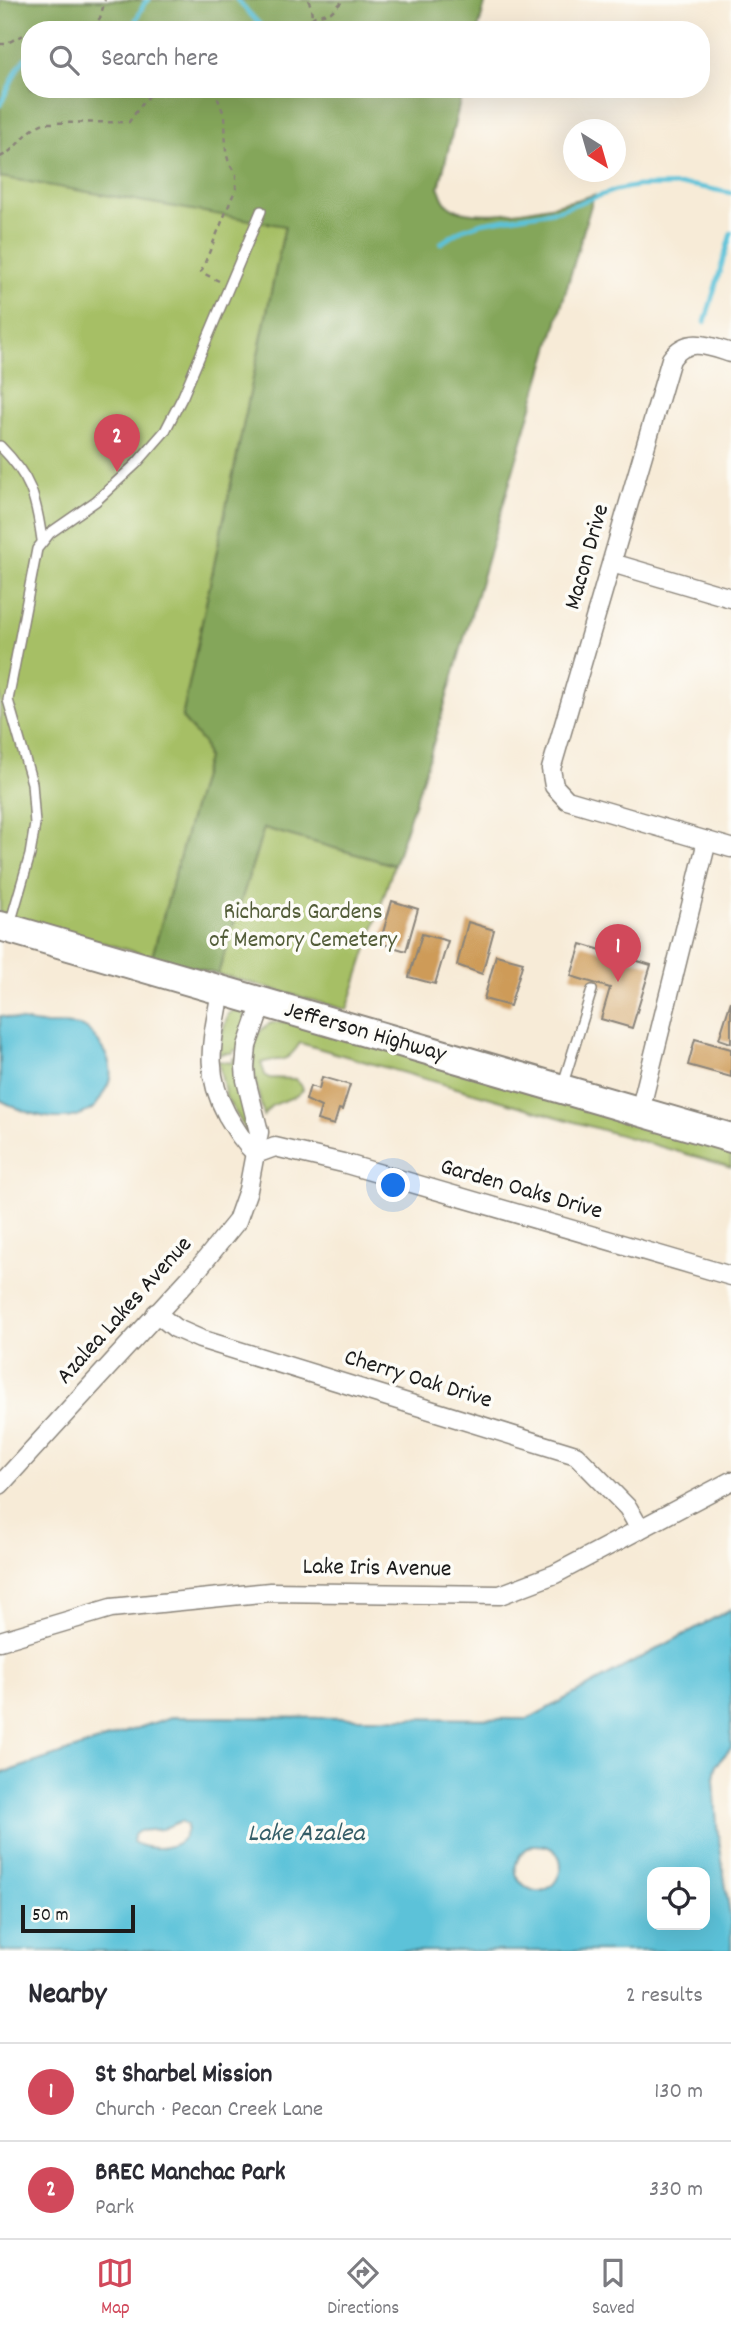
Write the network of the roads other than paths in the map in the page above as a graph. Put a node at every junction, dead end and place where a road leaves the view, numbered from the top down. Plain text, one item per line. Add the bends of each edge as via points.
1 (261, 211) dead end
2 (731, 353) edge
3 (0, 446) edge
4 (42, 540) junction
5 (612, 563) junction
6 (731, 597) edge
7 (0, 716) edge
8 (13, 719) junction
9 (707, 841) junction
10 (731, 848) edge
11 (4, 928) edge
12 (592, 990) dead end
13 (221, 991) junction
14 (262, 1003) junction
15 (561, 1089) junction
16 (640, 1111) junction
17 (731, 1138) edge
18 (256, 1154) junction
19 (731, 1276) edge
20 (156, 1313) junction
21 (731, 1481) edge
22 (0, 1485) edge
23 (640, 1529) junction
24 (0, 1641) edge

1 - 4 lane via 165,431 96,501
2 - 5 street, Macon Drive via 699,344 682,347 674,355
3 - 4 lane via 32,488
4 - 8 lane via 9,688
5 - 6 street
5 - 9 street, Macon Drive via 551,769 554,786 566,800
7 - 8 lane
8 - 11 lane via 32,783 35,824 30,855
9 - 10 street
9 - 16 street
11 - 13 main road, Jefferson Highway
12 - 15 lane
13 - 14 main road, Jefferson Highway
13 - 18 street via 212,1078 241,1141
14 - 15 main road, Jefferson Highway
14 - 18 street, Azalea Lakes Avenue via 245,1067 259,1132
15 - 16 main road, Jefferson Highway
16 - 17 main road, Jefferson Highway
18 - 19 street, Garden Oaks Drive via 275,1147 343,1163
18 - 20 street, Azalea Lakes Avenue via 237,1221
20 - 22 street, Azalea Lakes Avenue
20 - 23 street, Cherry Oak Drive via 200,1339 576,1455 628,1508
21 - 23 street, Lake Iris Avenue
23 - 24 street, Lake Iris Avenue via 555,1574 500,1595 270,1592 111,1608

